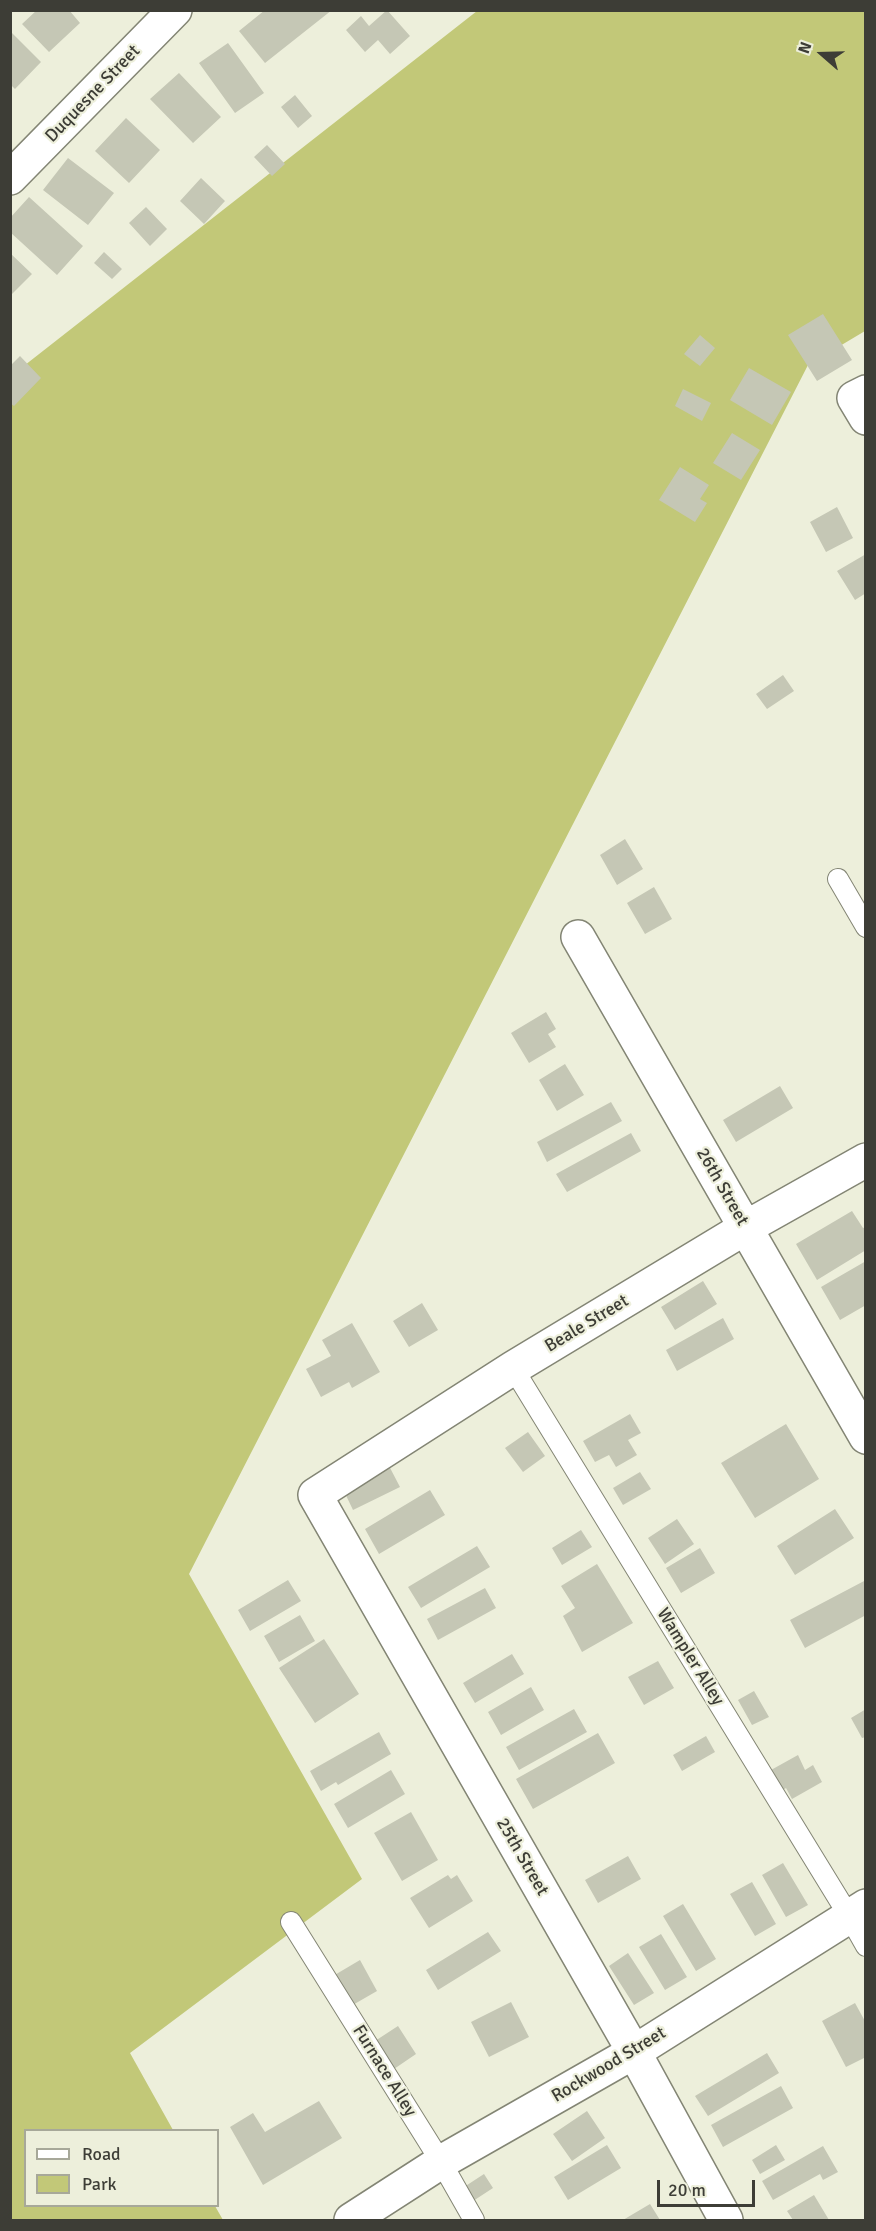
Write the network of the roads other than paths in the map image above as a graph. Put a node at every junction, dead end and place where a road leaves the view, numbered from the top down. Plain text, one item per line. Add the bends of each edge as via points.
1 (175, 10) edge
2 (10, 178) edge
3 (838, 879) dead end
4 (866, 927) edge
5 (578, 937) dead end
6 (866, 1160) edge
7 (745, 1228) junction
8 (513, 1368) junction
9 (866, 1437) edge
10 (315, 1495) joint
11 (857, 1911) edge
12 (291, 1922) dead end
13 (866, 1946) edge
14 (634, 2052) junction
15 (441, 2162) junction
16 (351, 2220) edge
17 (474, 2220) edge
18 (726, 2220) edge

1 - 2 street, Duquesne Street
3 - 4 lane
5 - 7 street, 26th Street
6 - 7 street, Beale Street
7 - 8 street, Beale Street
7 - 9 street, 26th Street
8 - 10 street, Beale Street
8 - 11 lane, Wampler Alley
10 - 14 street, 25th Street
11 - 13 lane, Wampler Alley
11 - 14 street, Rockwood Street
12 - 15 lane, Furnace Alley
14 - 15 street, Rockwood Street
14 - 18 street, 25th Street
15 - 16 street, Rockwood Street
15 - 17 lane, Furnace Alley

